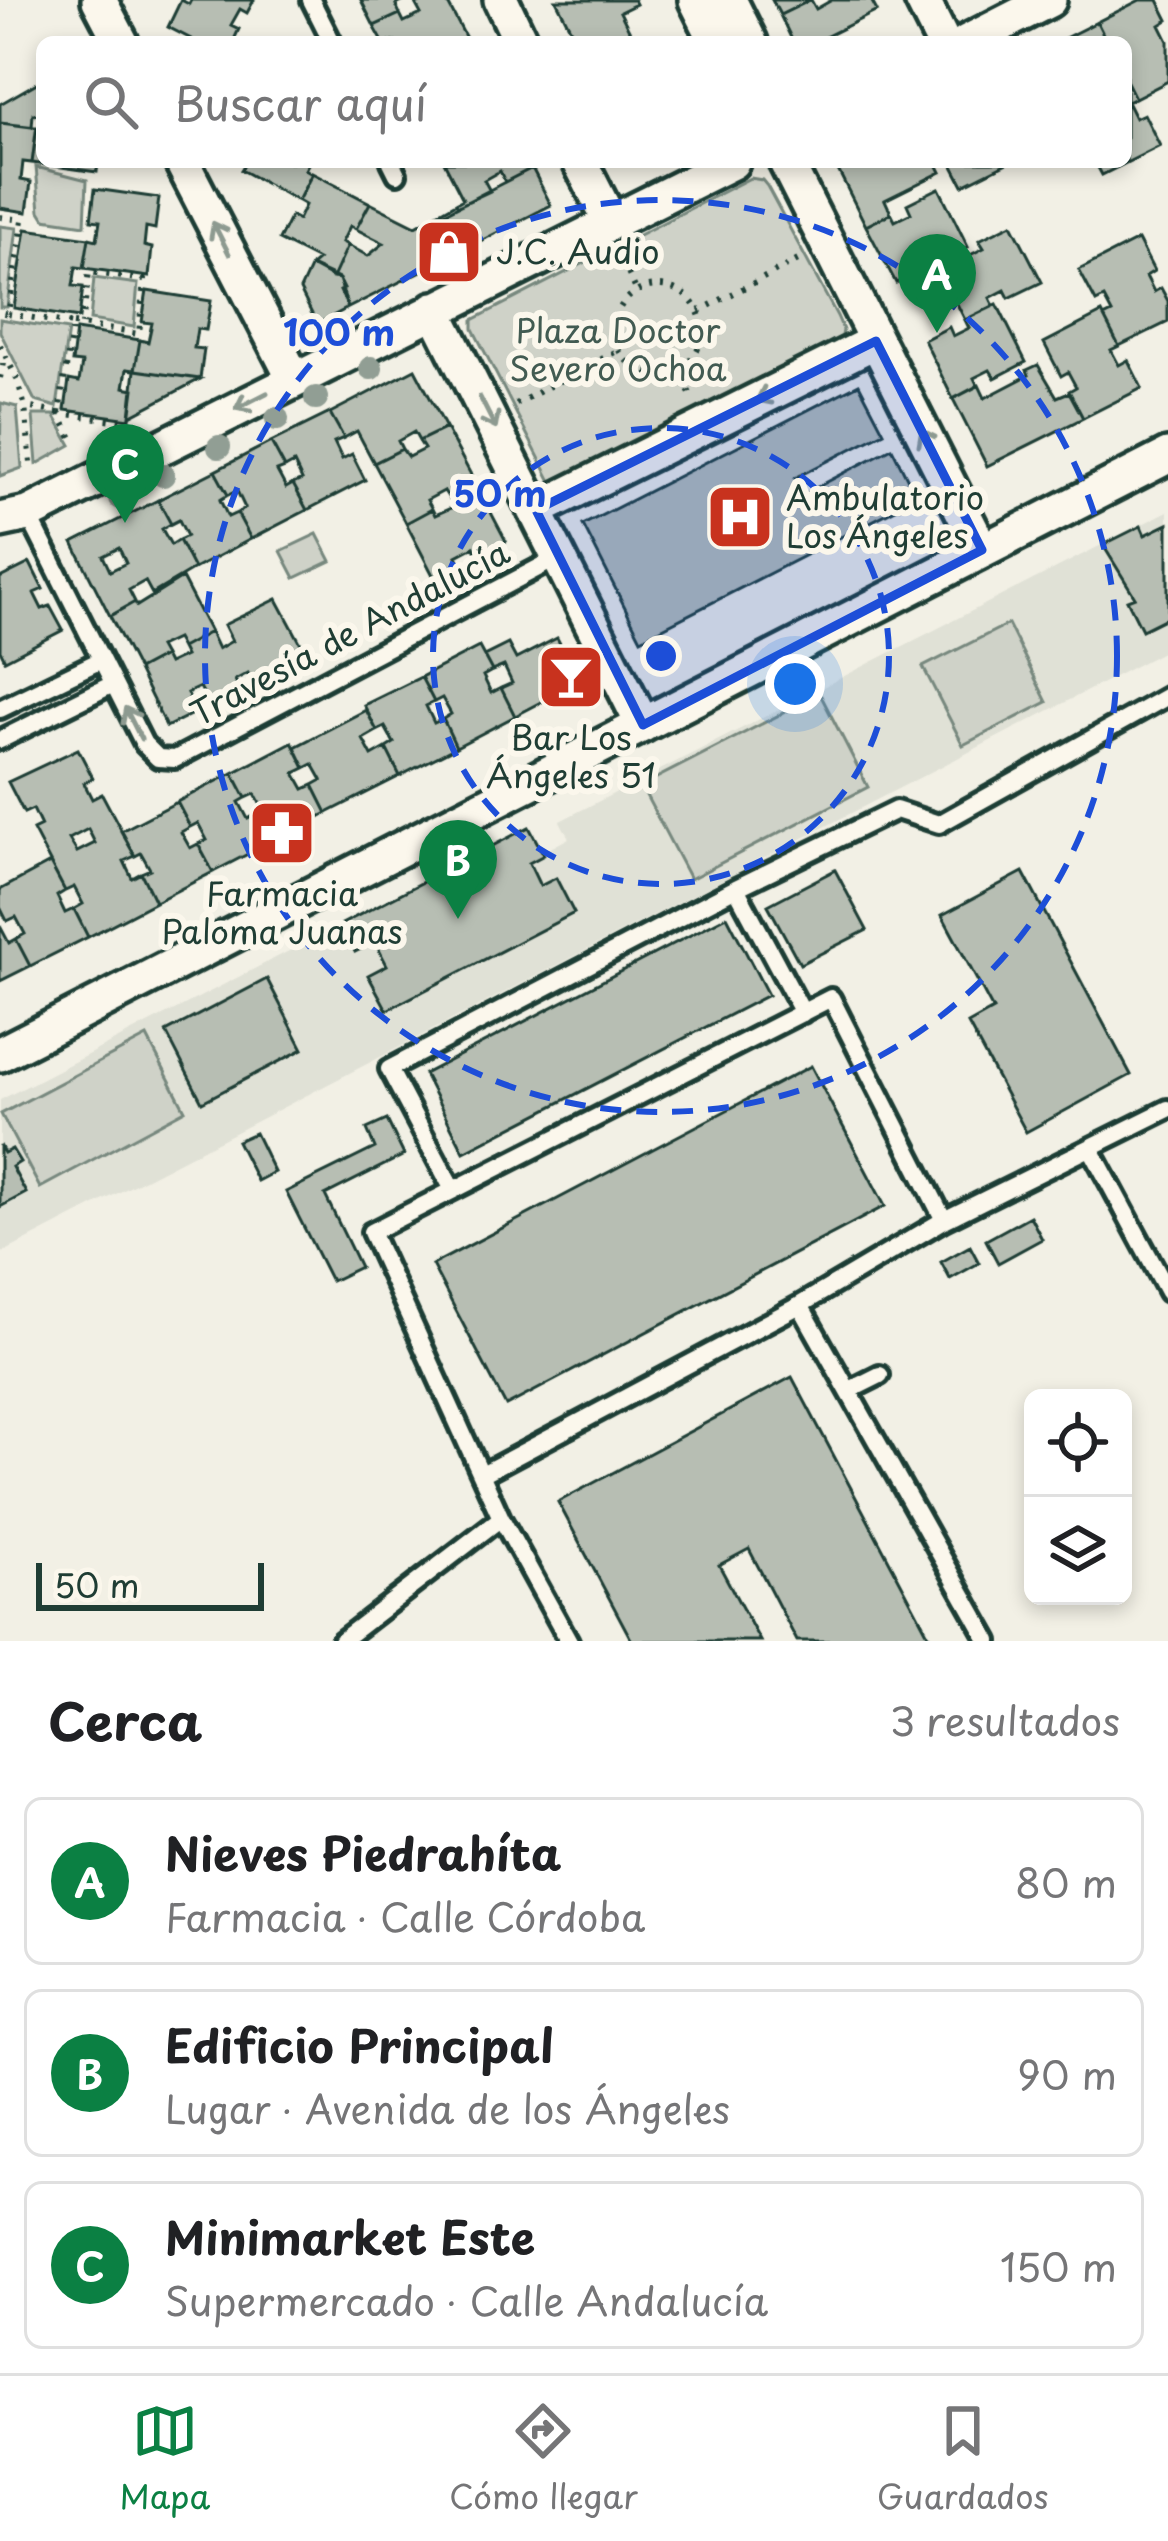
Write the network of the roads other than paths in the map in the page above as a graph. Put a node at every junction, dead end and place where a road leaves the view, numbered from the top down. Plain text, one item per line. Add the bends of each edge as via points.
1 (99, 0) edge
2 (311, 0) edge
3 (501, 0) edge
4 (696, 0) edge
5 (730, 0) edge
6 (922, 0) edge
7 (1048, 0) edge
8 (1011, 9) edge
9 (118, 36) edge
10 (329, 36) edge
11 (518, 36) edge
12 (714, 36) edge
13 (747, 36) edge
14 (940, 36) edge
15 (976, 36) edge
16 (185, 168) edge
17 (583, 168) edge
18 (722, 168) edge
19 (789, 168) edge
20 (612, 234) junction
21 (434, 309) junction
22 (876, 340) junction
23 (294, 379) junction
24 (1168, 456) edge
25 (536, 510) junction
26 (14, 517) edge
27 (982, 550) junction
28 (560, 557) junction
29 (101, 660) junction
30 (113, 684) junction
31 (1168, 696) edge
32 (0, 709) edge
33 (643, 725) junction
34 (0, 740) edge
35 (736, 888) junction
36 (803, 1013) junction
37 (0, 1054) edge
38 (1168, 1109) edge
39 (1091, 1149) junction
40 (453, 1190) junction
41 (944, 1220) junction
42 (1168, 1292) edge
43 (800, 1305) junction
44 (880, 1375) dead end
45 (850, 1390) junction
46 (482, 1474) junction
47 (501, 1518) junction
48 (341, 1641) edge
49 (568, 1641) edge
50 (989, 1641) edge

1 - 9 street
2 - 10 lane
3 - 11 street
4 - 12 street
5 - 13 street
6 - 14 street
7 - 8 street
8 - 15 street
23 -> 16 street
17 - 20 street
18 - 20 street
19 - 22 street
20 - 21 street
21 - 23 street
21 -> 25 street
22 -> 25 street
27 -> 22 street
23 -> 26 street
24 - 27 street
25 - 28 street
26 - 29 lane, Travesía de Andalucía
27 - 33 street
28 -> 30 lane, Travesía de Andalucía via 175,759 158,758 144,744
28 - 33 street
29 - 30 lane, Travesía de Andalucía
29 - 32 lane
30 - 34 lane
31 - 35 lane via 939,824 896,810
33 - 37 street
35 - 36 lane
35 - 40 lane via 388,1069
36 - 40 lane
36 - 41 lane via 831,998
38 - 39 lane
39 - 41 lane
39 - 42 lane
40 - 46 lane via 371,1232
41 - 43 lane
43 - 45 lane
43 - 46 lane
44 - 45 lane
45 - 50 lane
46 - 47 lane
47 - 48 lane
47 - 49 lane

